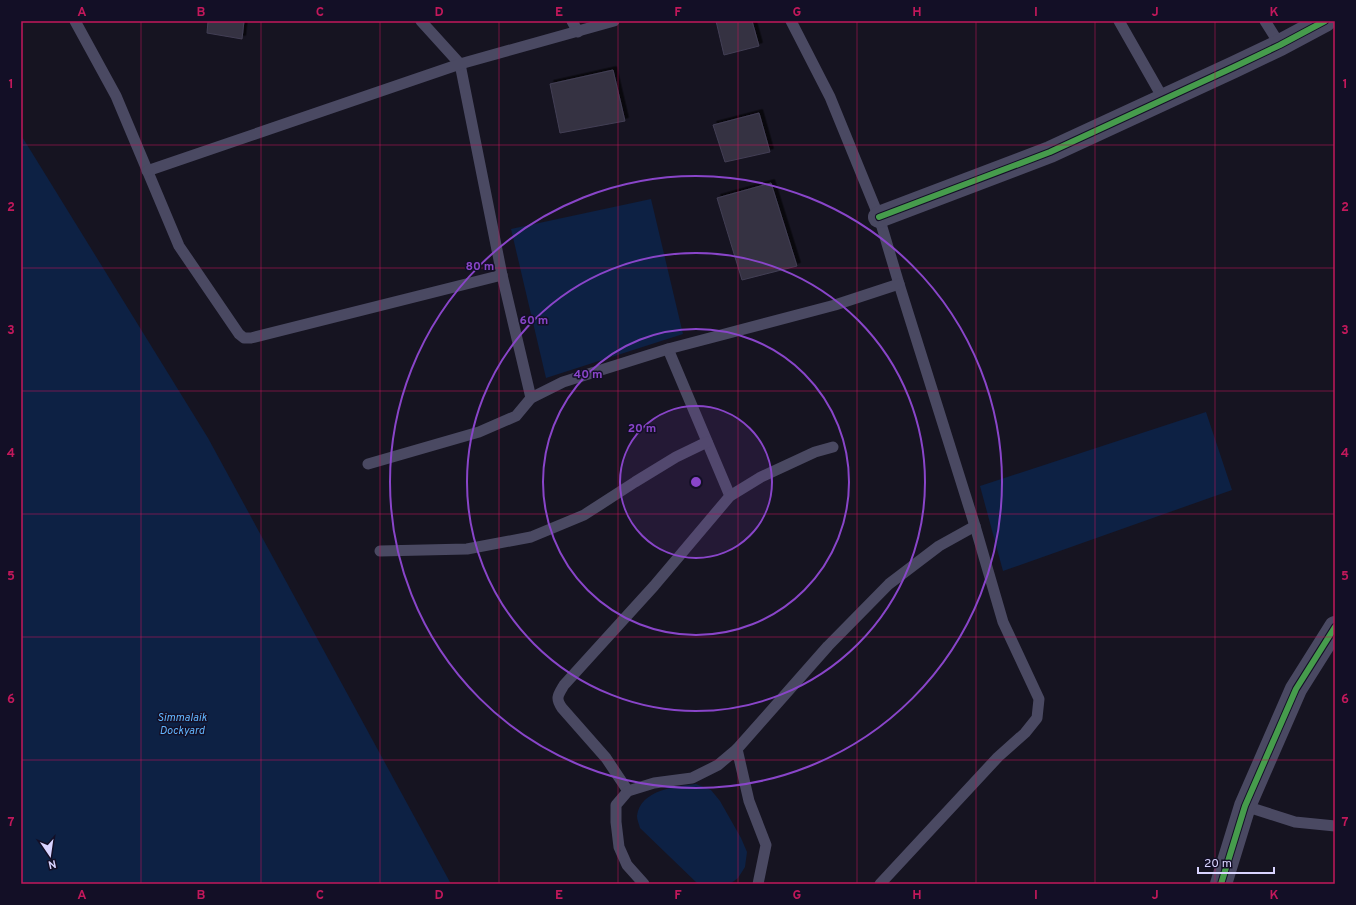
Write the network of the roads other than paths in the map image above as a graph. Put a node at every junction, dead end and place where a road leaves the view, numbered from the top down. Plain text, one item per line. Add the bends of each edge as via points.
1 (75, 21) edge
2 (421, 21) edge
3 (572, 21) edge
4 (614, 21) edge
5 (791, 21) edge
6 (1118, 21) edge
7 (1265, 21) edge
8 (1325, 21) edge
9 (578, 32) junction
10 (1280, 45) junction
11 (460, 64) junction
12 (1164, 100) junction
13 (147, 171) junction
14 (879, 217) junction
15 (502, 276) junction
16 (899, 284) junction
17 (668, 349) junction
18 (531, 398) junction
19 (706, 442) junction
20 (833, 447) dead end
21 (368, 464) dead end
22 (730, 496) junction
23 (975, 526) junction
24 (380, 551) dead end
25 (1335, 627) edge
26 (737, 750) junction
27 (628, 791) junction
28 (1245, 806) junction
29 (1335, 826) edge
30 (644, 884) edge
31 (758, 884) edge
32 (880, 884) edge
33 (1221, 884) edge

1 - 13 lane via 116,96
2 - 11 lane
3 - 9 lane
4 - 9 lane
5 - 14 lane via 830,98
6 - 12 lane
7 - 10 lane
8 - 10 street
9 - 11 lane
10 - 12 street
11 - 13 lane
11 - 15 lane
12 - 14 street via 1050,152
13 - 15 lane via 179,246 244,338
14 - 16 lane
15 - 18 lane
16 - 17 lane via 835,305
16 - 23 lane
17 - 18 lane via 563,382
17 - 19 lane
18 - 21 lane via 516,416 479,432
19 - 22 lane
19 - 24 lane via 676,457 584,515 531,537 467,549
20 - 22 lane via 815,452 768,474
22 - 27 lane via 558,694 558,702 562,708 606,758
23 - 26 lane via 939,546 889,584 828,646
23 - 32 lane via 1003,622 1039,699 1037,718
25 - 28 street via 1296,689
26 - 27 lane via 718,765 692,778 654,783
26 - 31 lane via 749,802 766,845
27 - 30 lane via 616,805 619,847 627,865
28 - 29 lane via 1295,822
28 - 33 street

